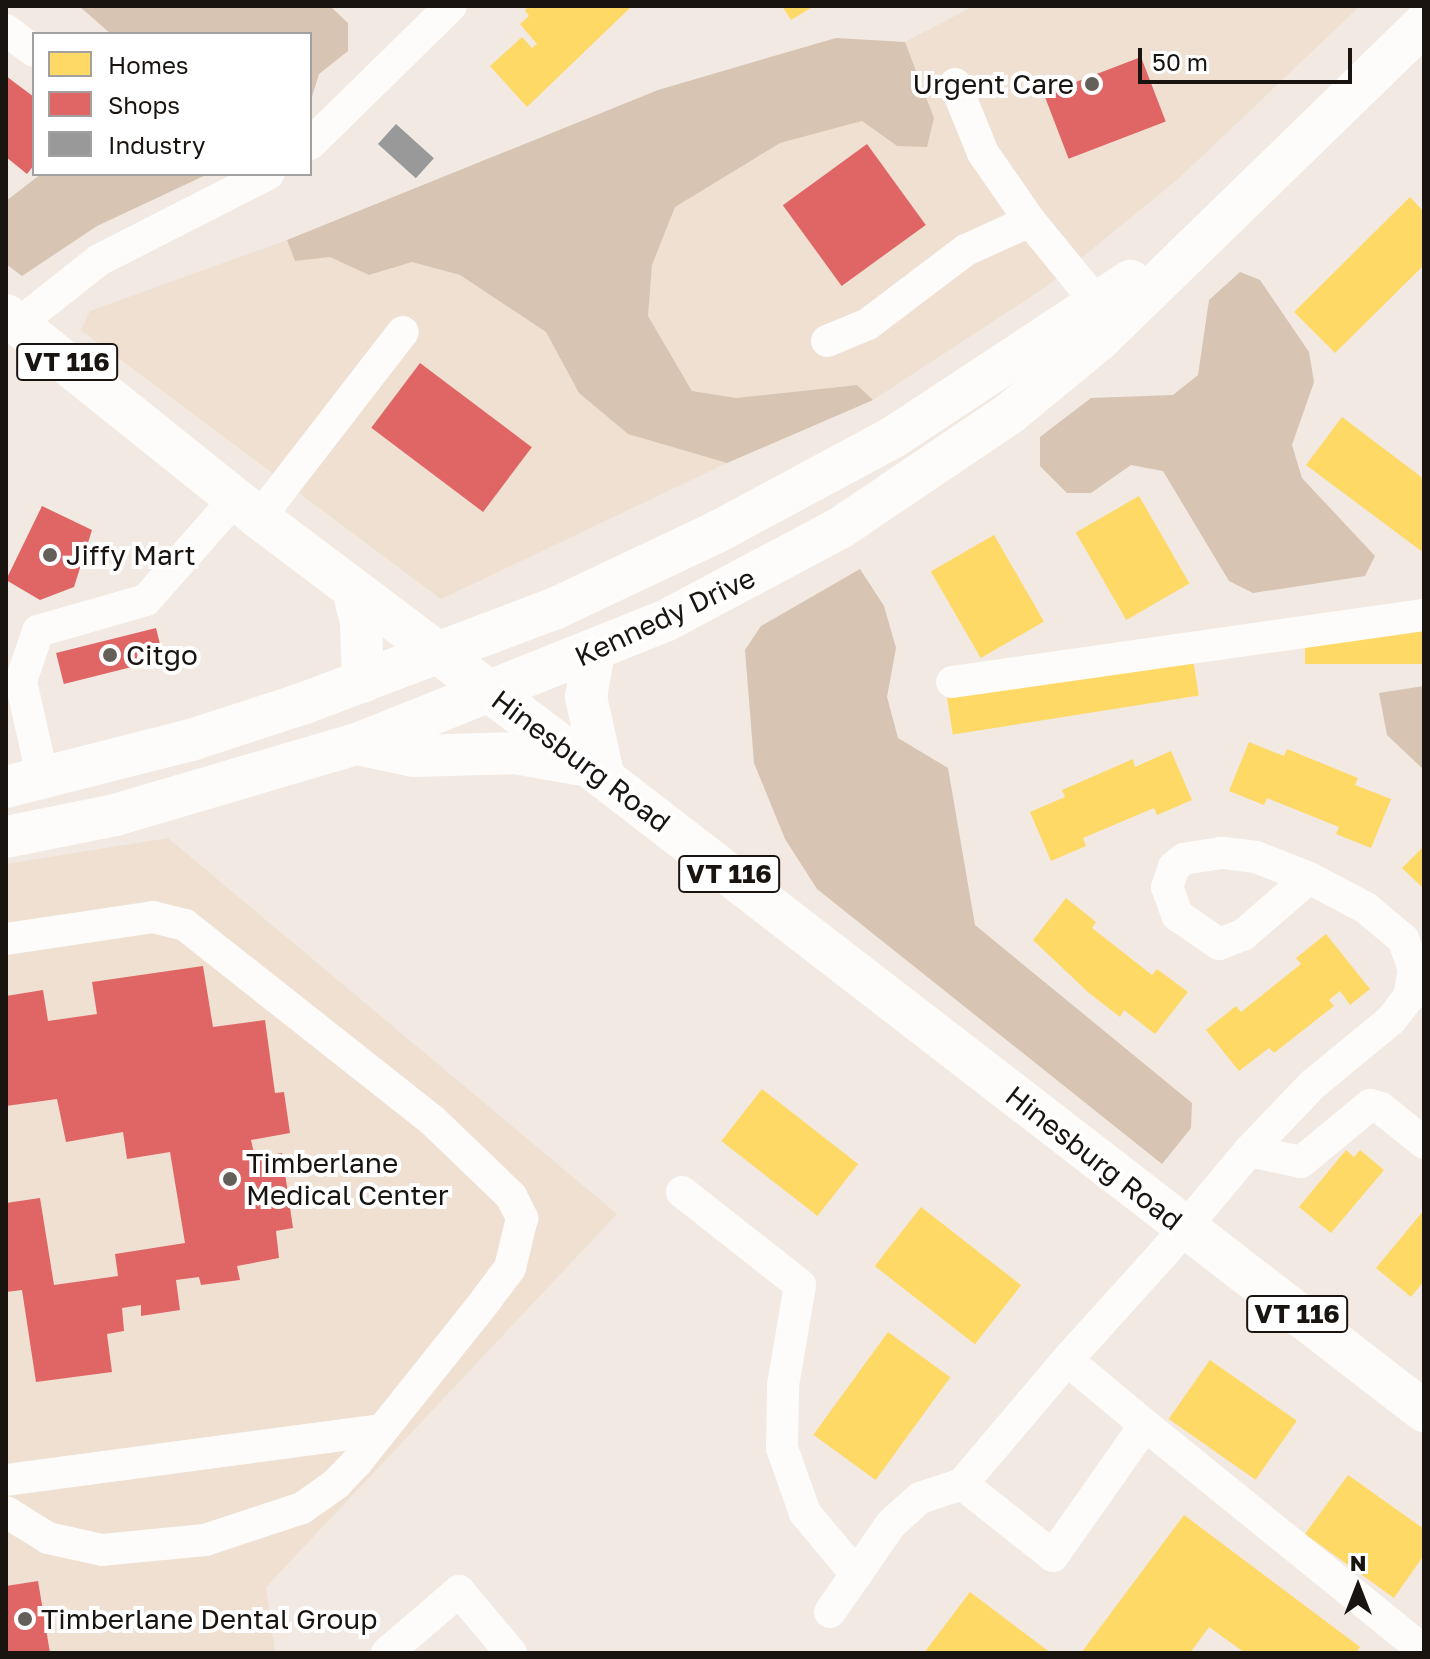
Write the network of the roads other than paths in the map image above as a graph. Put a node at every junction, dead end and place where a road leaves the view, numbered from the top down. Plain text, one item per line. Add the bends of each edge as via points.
1 (451, 6) edge
2 (6, 30) edge
3 (1420, 38) edge
4 (32, 50) edge
5 (955, 84) dead end
6 (312, 142) edge
7 (264, 176) edge
8 (1226, 214) junction
9 (1030, 221) junction
10 (1098, 304) junction
11 (12, 319) edge
12 (403, 332) dead end
13 (827, 341) dead end
14 (247, 509) junction
15 (353, 590) junction
16 (1424, 615) edge
17 (594, 652) junction
18 (438, 654) junction
19 (363, 682) junction
20 (952, 682) dead end
21 (492, 693) junction
22 (357, 744) junction
23 (596, 772) junction
24 (24, 783) edge
25 (6, 837) edge
26 (1309, 878) dead end
27 (6, 939) edge
28 (1424, 1143) edge
29 (1249, 1151) junction
30 (682, 1192) dead end
31 (1183, 1228) junction
32 (1067, 1360) junction
33 (1424, 1411) edge
34 (1145, 1425) junction
35 (381, 1430) junction
36 (6, 1480) edge
37 (962, 1484) junction
38 (6, 1512) edge
39 (856, 1574) junction
40 (830, 1612) dead end
41 (1424, 1651) edge
42 (387, 1653) edge
43 (511, 1653) edge

1 - 6 street
2 - 4 street
3 - 8 main road, Kennedy Drive
5 - 9 street via 983,153
7 - 11 street via 99,260
8 - 10 main road, Kennedy Drive
8 - 17 main road, Kennedy Drive via 1100,339 1009,414 920,477 752,577
9 - 10 street
9 - 13 street via 966,250 868,324
10 - 18 main road, Kennedy Drive via 895,436 805,487 638,571
11 - 14 main road, Hinesburg Road / VT 116
12 - 14 street
14 - 15 main road, Hinesburg Road / VT 116
14 - 24 street via 146,600 38,631 21,681
15 - 18 main road, Hinesburg Road / VT 116
15 - 19 main road via 361,622
16 - 20 street
17 - 21 main road, Kennedy Drive
17 - 23 main road via 586,697
18 - 19 main road, Kennedy Drive
18 - 21 main road, Hinesburg Road / VT 116
19 - 24 main road, Kennedy Drive via 191,740
21 - 22 main road, Kennedy Drive
21 - 23 main road, Hinesburg Road / VT 116
22 - 23 main road via 414,756 515,753
22 - 25 main road, Kennedy Drive via 115,815
23 - 31 main road, Hinesburg Road / VT 116
26 - 29 street via 1366,908 1403,939 1413,983 1403,1009 1312,1085
27 - 35 street via 153,917 185,925 409,1100 511,1196 522,1218 510,1268
28 - 29 street via 1370,1105 1360,1108 1312,1158 1289,1161
29 - 31 street
30 - 39 street via 800,1285 783,1386 782,1448 805,1513
31 - 32 street
31 - 33 main road, Hinesburg Road / VT 116
32 - 34 street
32 - 37 street
34 - 37 street via 1053,1556
34 - 41 street
35 - 36 street
35 - 38 street via 336,1484 302,1508 205,1540 102,1550 48,1538
37 - 39 street via 920,1498 891,1524
39 - 40 street
42 - 43 street via 459,1591

